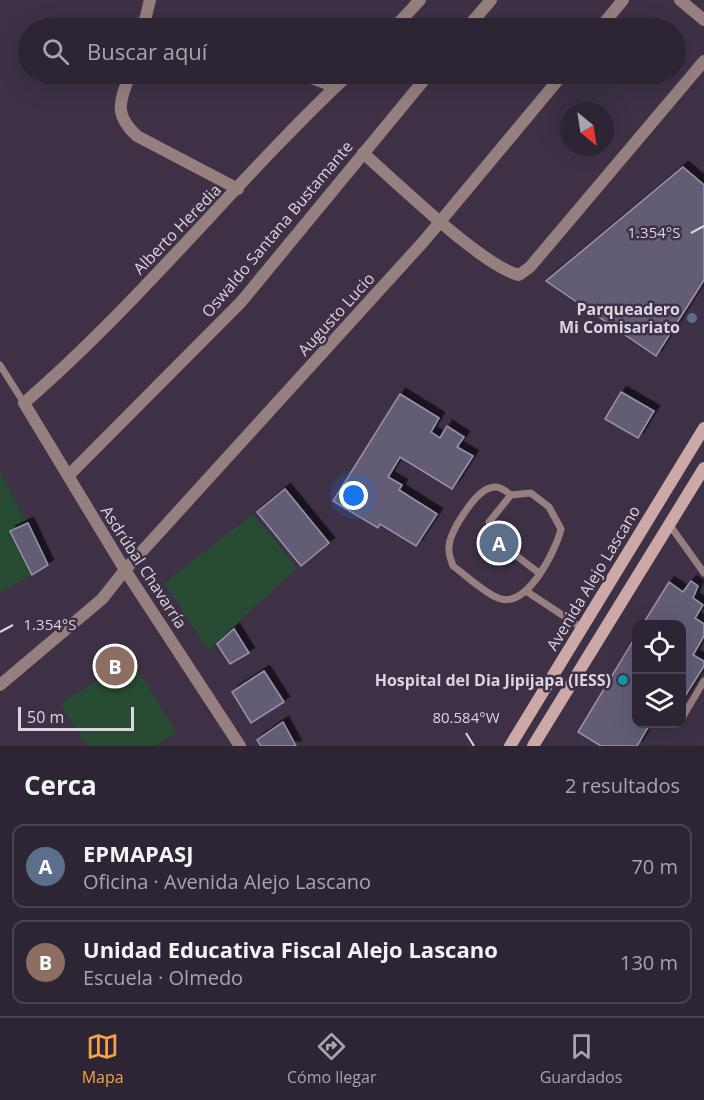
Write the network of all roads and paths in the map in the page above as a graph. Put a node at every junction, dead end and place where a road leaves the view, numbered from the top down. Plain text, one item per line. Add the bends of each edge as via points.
1 (150, 0) edge
2 (420, 0) edge
3 (491, 0) edge
4 (623, 0) edge
5 (680, 0) edge
6 (146, 18) edge
7 (403, 18) edge
8 (476, 18) edge
9 (608, 18) edge
10 (704, 20) edge
11 (704, 61) edge
12 (686, 82) edge
13 (126, 84) edge
14 (328, 84) edge
15 (338, 84) edge
16 (421, 84) edge
17 (555, 84) edge
18 (685, 84) edge
19 (333, 89) junction
20 (363, 153) junction
21 (238, 189) junction
22 (441, 221) junction
23 (0, 365) edge
24 (24, 403) junction
25 (704, 428) edge
26 (704, 468) edge
27 (68, 476) junction
28 (511, 495) junction
29 (669, 524) junction
30 (125, 570) junction
31 (539, 573) junction
32 (704, 573) edge
33 (526, 591) junction
34 (582, 628) junction
35 (704, 681) edge
36 (0, 685) edge
37 (686, 710) edge
38 (240, 746) edge
39 (510, 746) edge
40 (533, 746) edge

1 - 6 street
2 - 7 street
3 - 8 street
4 - 9 street
5 - 10 street
11 - 12 street
13 - 21 street via 119,105 124,124 137,136
14 - 19 street
15 - 19 street, Alberto Heredia
16 - 20 street, Oswaldo Santana Bustamante
17 - 22 street, Augusto Lucio
18 - 22 street via 537,259 519,275 505,272
19 - 21 street, Alberto Heredia
20 - 22 street
20 - 27 street, Oswaldo Santana Bustamante via 241,302
21 - 24 street, Alberto Heredia via 177,255
22 - 30 street, Augusto Lucio
23 - 24 lane
24 - 27 street, Asdrúbal Chavarría
25 - 34 main road, Avenida Alejo Lascano
26 - 29 main road
27 - 30 street, Asdrúbal Chavarría
28 - 31 lane via 489,522 493,538
28 - 31 lane via 531,493 549,507 561,529 556,549
28 - 33 lane via 501,488 480,493 453,531 448,548 453,566 499,599 512,599
29 - 32 lane
29 - 40 main road
30 - 36 street, Augusto Lucio via 102,599
30 - 38 street, Asdrúbal Chavarría
31 - 33 lane
33 - 34 lane
34 - 39 main road, Avenida Alejo Lascano
35 - 37 lane

